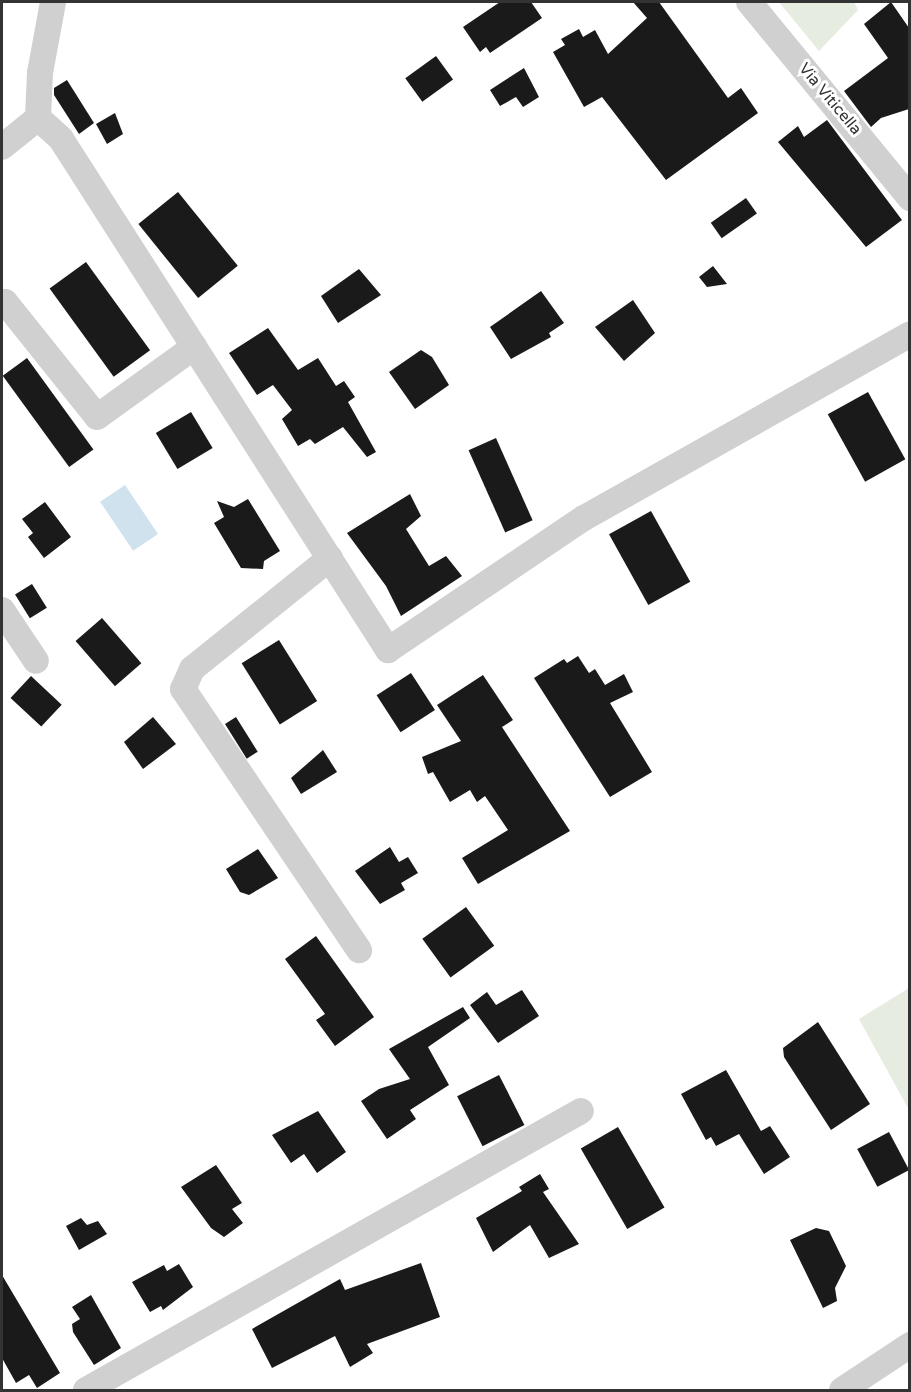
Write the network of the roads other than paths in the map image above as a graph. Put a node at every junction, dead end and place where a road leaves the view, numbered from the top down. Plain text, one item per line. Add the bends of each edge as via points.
1 (53, 2) edge
2 (749, 2) edge
3 (38, 118) junction
4 (2, 147) edge
5 (909, 198) edge
6 (2, 305) edge
7 (909, 334) edge
8 (194, 346) junction
9 (330, 558) junction
10 (2, 610) edge
11 (36, 662) dead end
12 (359, 950) dead end
13 (581, 1112) dead end
14 (909, 1345) edge
15 (86, 1390) edge
16 (842, 1390) edge

1 - 3 street via 40,73
2 - 5 street, Via Viticella
3 - 4 street
3 - 8 street via 61,139
6 - 8 street via 6,302 97,417
7 - 9 street via 584,518 388,650
8 - 9 street
9 - 12 street via 192,669 183,690
10 - 11 street
13 - 15 street
14 - 16 street

